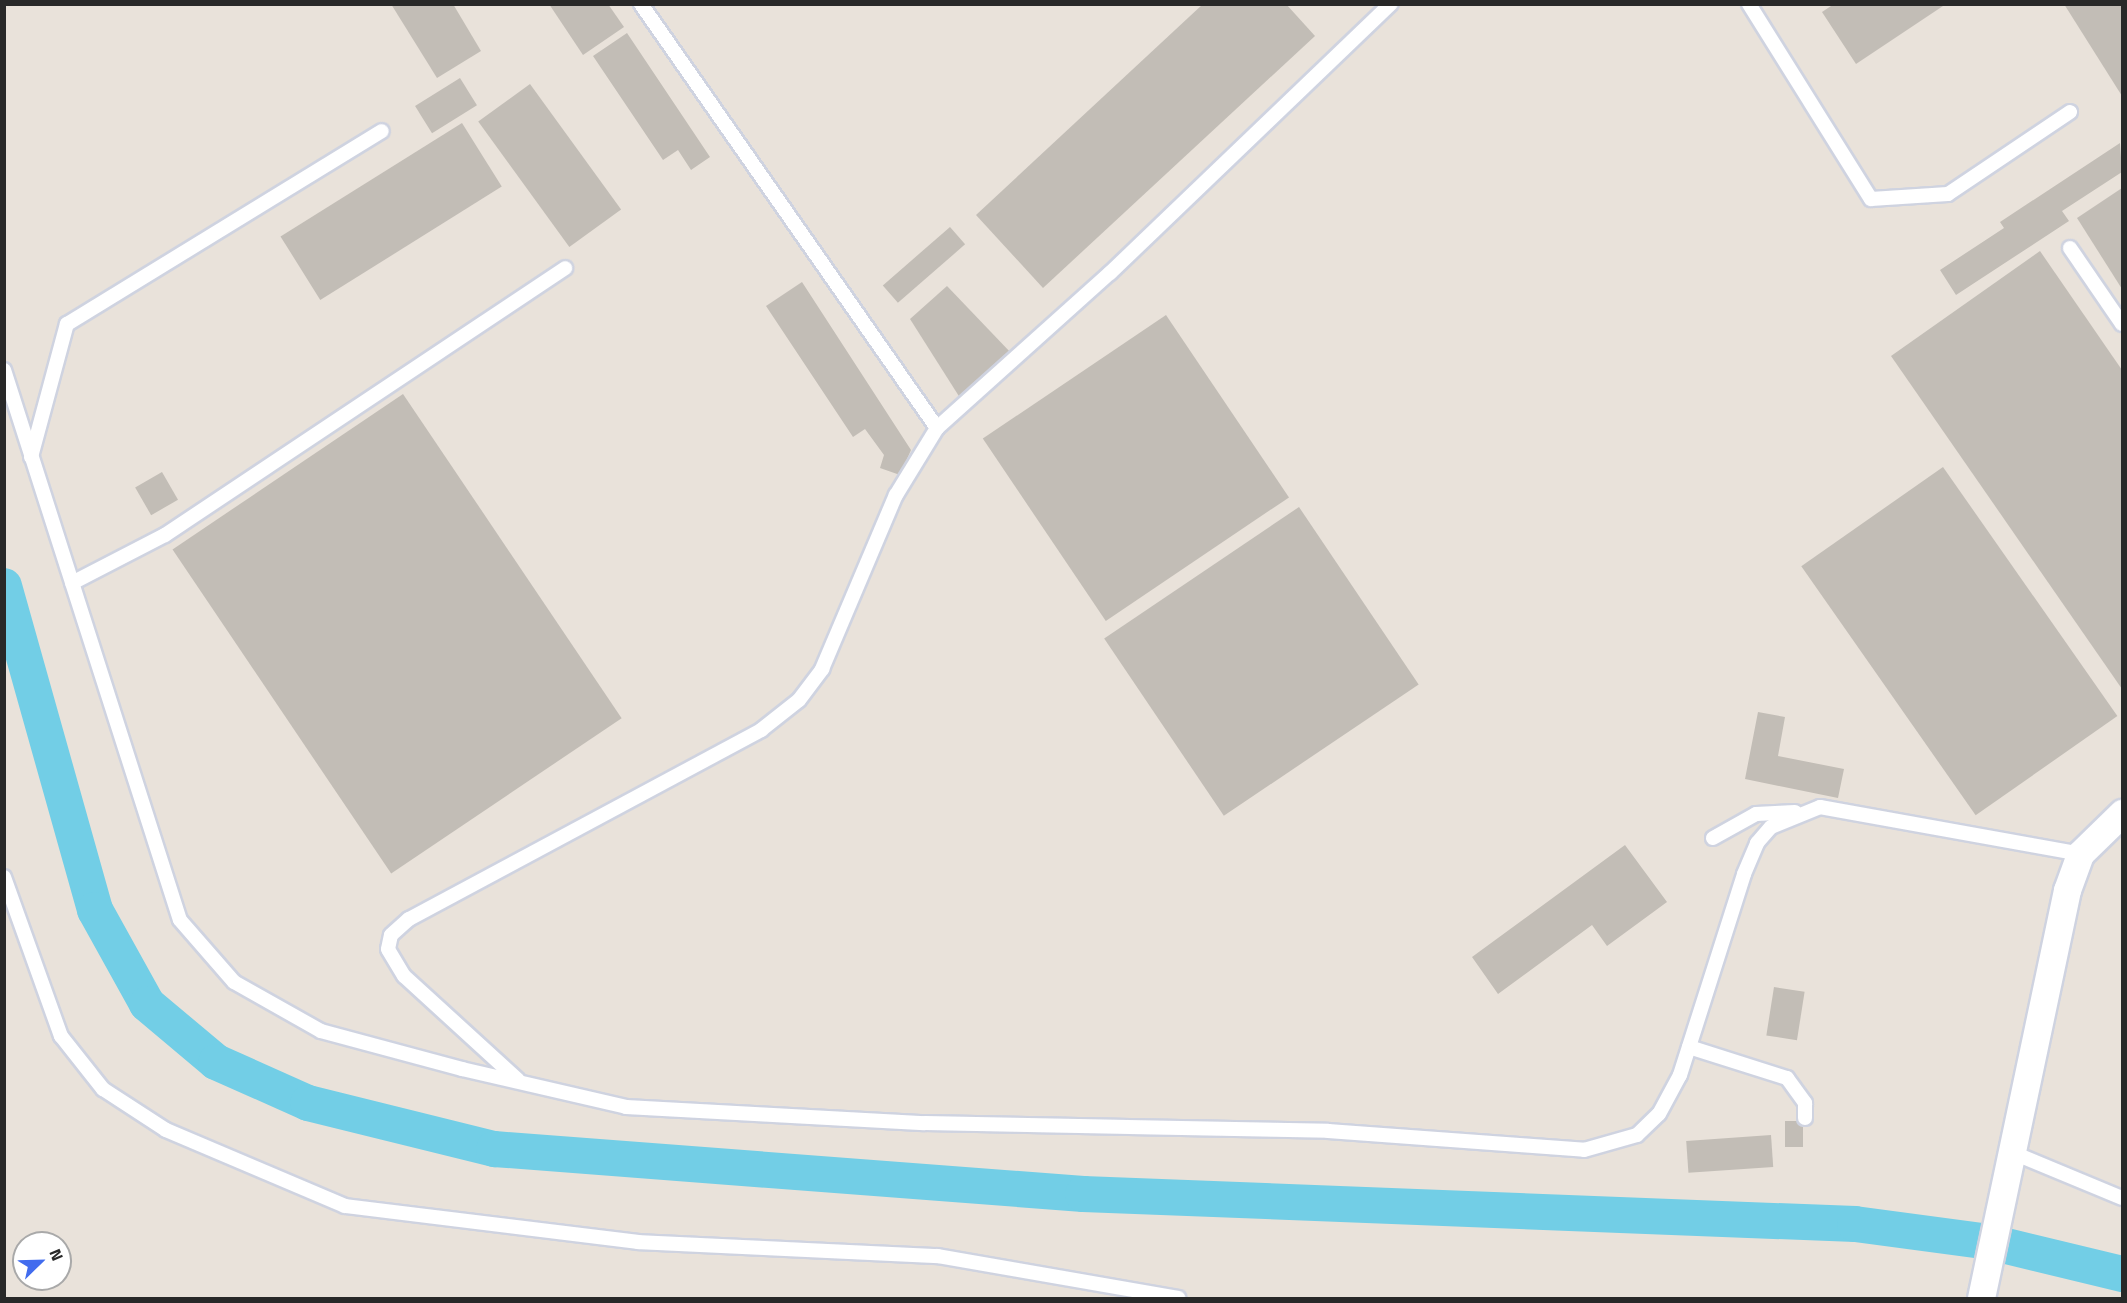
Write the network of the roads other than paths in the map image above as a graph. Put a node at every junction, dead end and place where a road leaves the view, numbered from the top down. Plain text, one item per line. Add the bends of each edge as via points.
1 (641, 4) edge
2 (1390, 4) edge
3 (1749, 4) edge
4 (2070, 112) dead end
5 (382, 131) dead end
6 (2070, 249) dead end
7 (566, 268) dead end
8 (2122, 324) edge
9 (4, 370) edge
10 (937, 428) junction
11 (31, 457) junction
12 (72, 583) junction
13 (1797, 812) junction
14 (2122, 813) edge
15 (1713, 838) dead end
16 (2080, 854) junction
17 (4, 877) edge
18 (1689, 1047) junction
19 (519, 1081) junction
20 (1805, 1118) dead end
21 (2008, 1162) junction
22 (2122, 1198) edge
23 (1178, 1299) edge
24 (1981, 1299) edge

1 - 10 lane
2 - 10 lane via 1110,273
3 - 4 lane via 1871,200 1947,194
5 - 11 lane via 67,324
6 - 8 lane
7 - 12 lane via 165,535
9 - 11 lane
10 - 19 lane via 896,495 822,669 799,700 761,730 409,919 391,935 388,949 404,976
11 - 12 lane
12 - 19 lane via 180,920 234,982 321,1031
13 - 15 lane via 1756,814
13 - 16 lane via 1820,807
13 - 18 lane via 1757,843
14 - 16 street
16 - 21 street via 2067,890
17 - 23 lane via 61,1036 103,1089 166,1130 345,1206 638,1242 938,1256
18 - 19 lane via 1659,1114 1637,1135 1584,1150 1328,1131 925,1123 626,1107
18 - 20 lane via 1787,1078 1805,1103
21 - 22 lane
21 - 24 street

